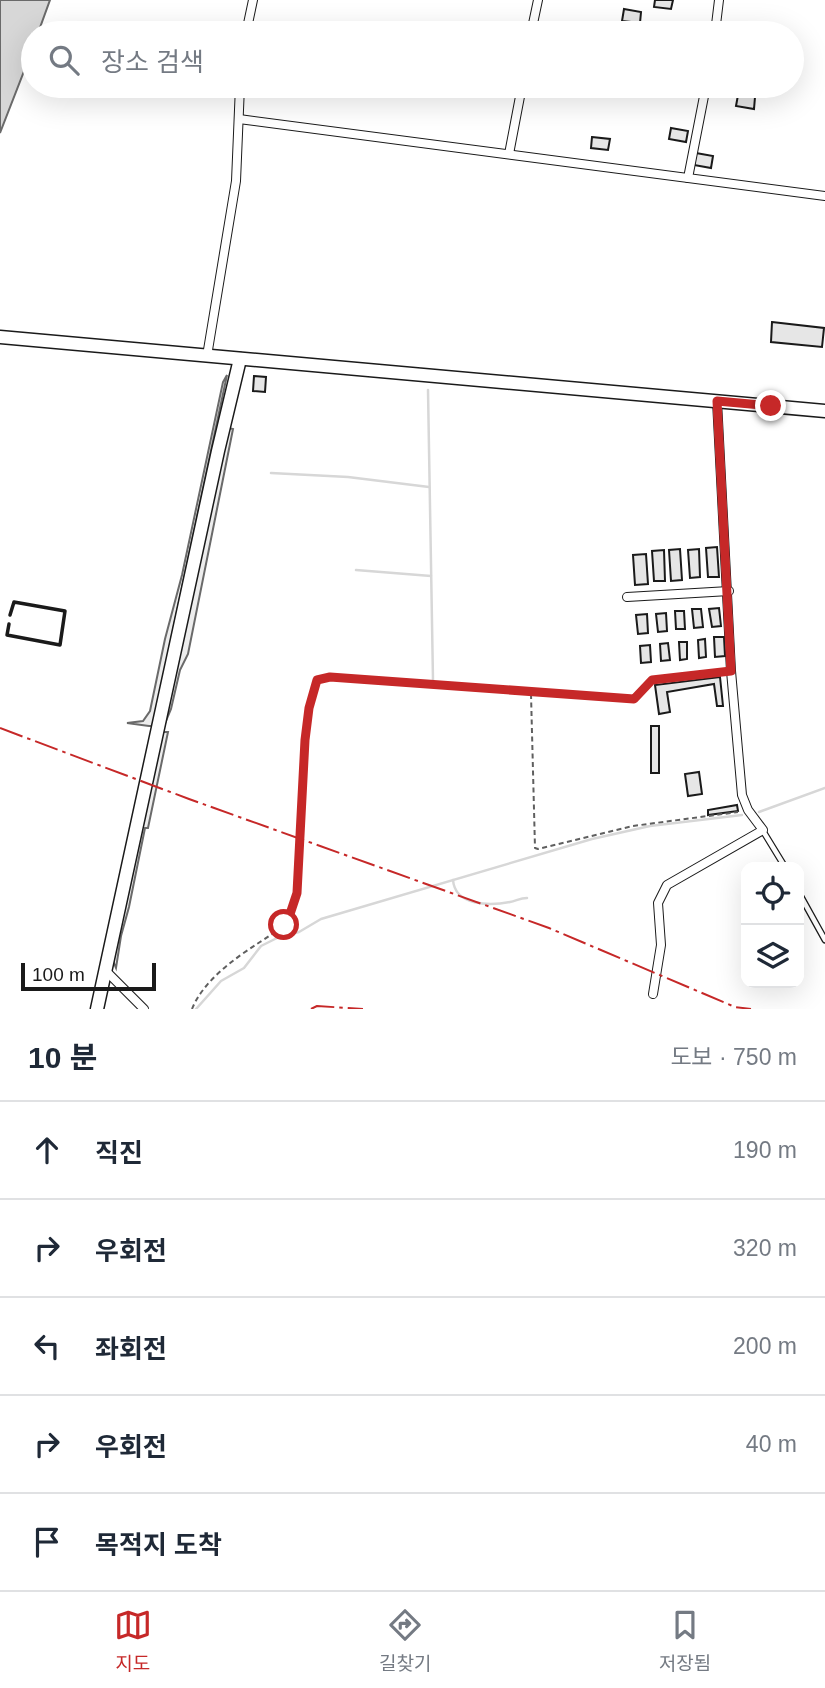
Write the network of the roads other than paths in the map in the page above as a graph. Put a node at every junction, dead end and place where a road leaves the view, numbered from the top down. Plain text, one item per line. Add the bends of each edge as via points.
1 (253, 0) edge
2 (538, 0) edge
3 (719, 0) edge
4 (249, 21) edge
5 (534, 21) edge
6 (716, 21) edge
7 (240, 98) edge
8 (520, 98) edge
9 (704, 98) edge
10 (239, 119) junction
11 (509, 154) junction
12 (688, 178) junction
13 (825, 196) edge
14 (0, 337) edge
15 (206, 356) junction
16 (240, 359) junction
17 (717, 401) junction
18 (825, 411) edge
19 (729, 591) junction
20 (627, 597) dead end
21 (763, 830) junction
22 (782, 862) edge
23 (804, 902) edge
24 (825, 940) edge
25 (106, 971) junction
26 (653, 994) dead end
27 (97, 1009) edge
28 (144, 1009) edge

1 - 4 street
2 - 5 street
3 - 6 street
7 - 10 street
8 - 11 street
9 - 12 street
10 - 11 street
10 - 15 street via 236,181
11 - 12 street
12 - 13 street
14 - 15 main road
15 - 16 main road
16 - 17 main road
16 - 25 main road
17 - 18 main road
17 - 19 street
19 - 20 street
19 - 21 street via 742,795
21 - 22 lane
21 - 26 street via 667,885 658,903 661,944
23 - 24 lane
25 - 27 main road
25 - 28 street

